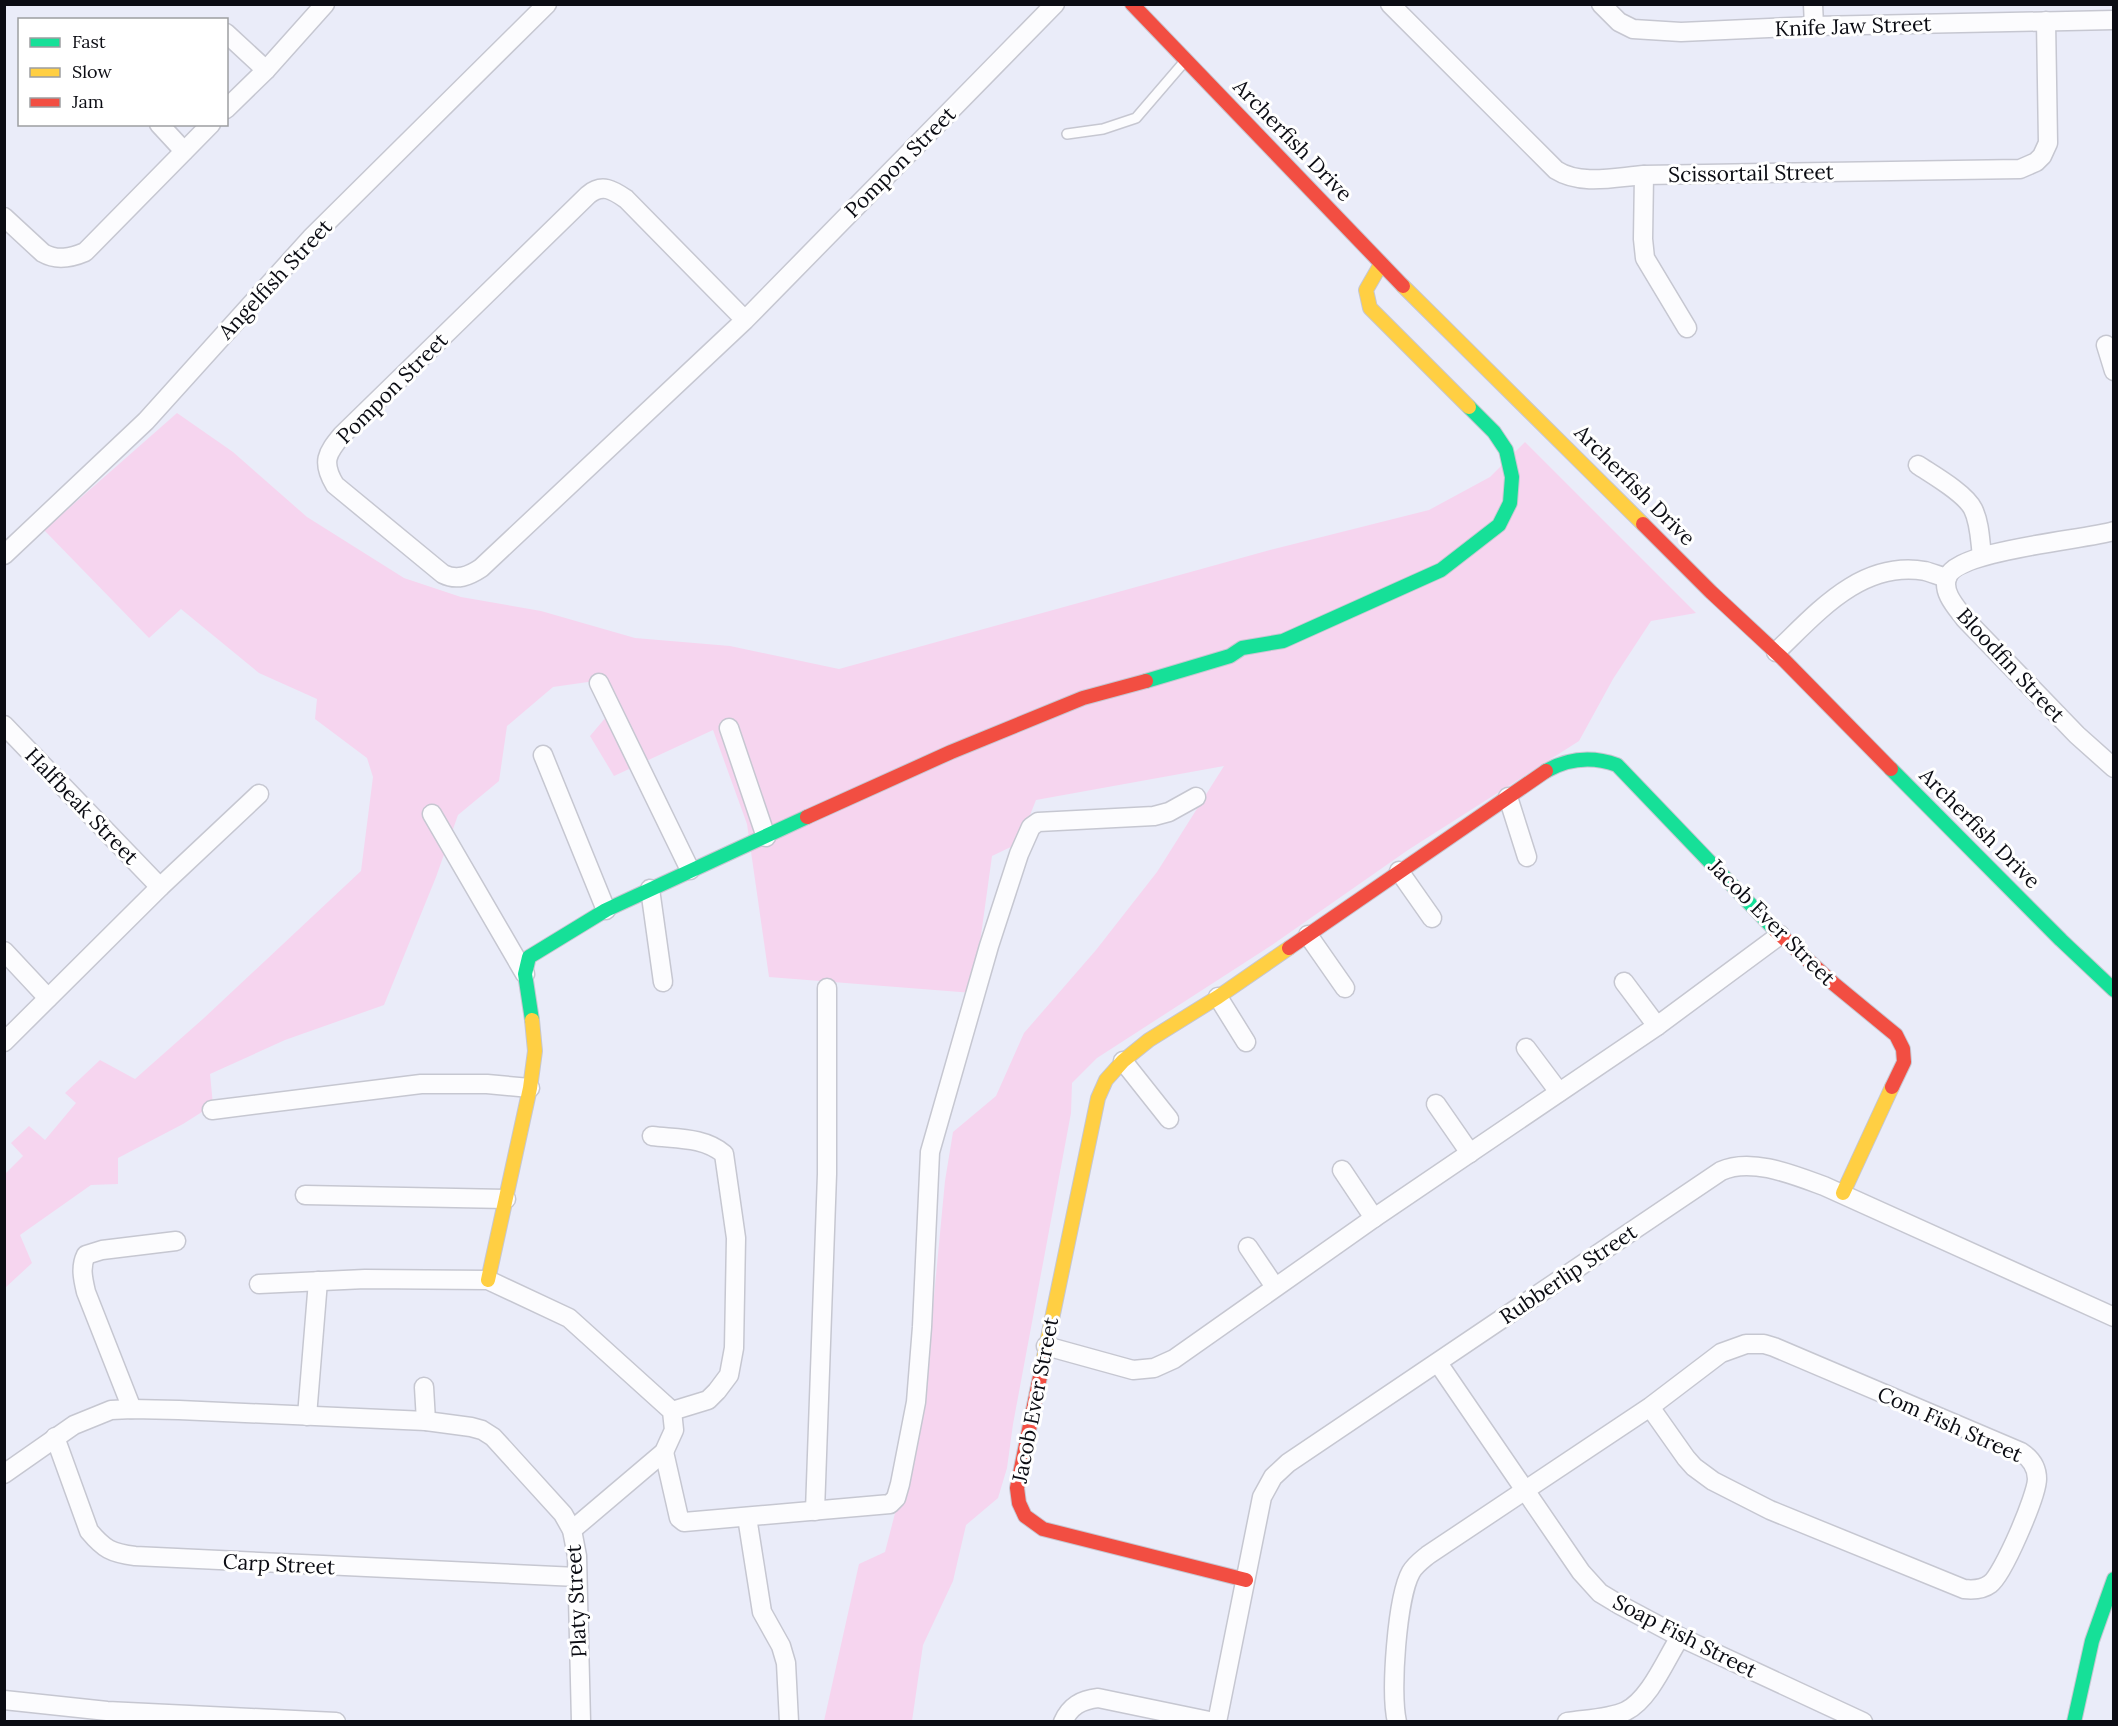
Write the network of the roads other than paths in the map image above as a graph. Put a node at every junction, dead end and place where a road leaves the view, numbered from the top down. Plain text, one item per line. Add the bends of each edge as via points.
1 (325, 4) edge
2 (547, 4) edge
3 (1055, 4) edge
4 (1132, 4) edge
5 (1390, 4) edge
6 (1601, 4) edge
7 (1813, 4) edge
8 (2114, 20) edge
9 (2046, 21) junction
10 (1814, 26) junction
11 (228, 35) edge
12 (1187, 60) junction
13 (266, 70) junction
14 (228, 107) edge
15 (161, 126) edge
16 (209, 126) edge
17 (1066, 134) dead end
18 (184, 151) junction
19 (1644, 175) junction
20 (4, 217) edge
21 (1382, 264) junction
22 (745, 320) junction
23 (1688, 328) dead end
24 (2106, 345) dead end
25 (2114, 371) edge
26 (1918, 465) dead end
27 (2112, 534) edge
28 (4, 555) edge
29 (1982, 556) junction
30 (1947, 578) junction
31 (1776, 652) junction
32 (599, 683) dead end
33 (4, 725) edge
34 (729, 729) dead end
35 (543, 755) dead end
36 (2114, 768) edge
37 (259, 794) dead end
38 (1196, 797) dead end
39 (1509, 797) junction
40 (432, 814) dead end
41 (766, 837) junction
42 (1527, 857) dead end
43 (690, 870) junction
44 (1399, 871) junction
45 (160, 887) junction
46 (650, 889) junction
47 (606, 910) junction
48 (1432, 918) dead end
49 (1308, 935) junction
50 (1780, 935) junction
51 (4, 951) edge
52 (525, 974) junction
53 (663, 982) dead end
54 (1624, 982) dead end
55 (827, 988) dead end
56 (1345, 988) dead end
57 (2114, 990) edge
58 (48, 998) junction
59 (1218, 998) junction
60 (1657, 1026) junction
61 (4, 1042) edge
62 (1246, 1042) dead end
63 (1526, 1048) dead end
64 (1123, 1061) junction
65 (530, 1088) junction
66 (1559, 1092) junction
67 (1436, 1104) dead end
68 (212, 1110) dead end
69 (1168, 1119) dead end
70 (652, 1136) dead end
71 (1470, 1153) junction
72 (1342, 1170) dead end
73 (1843, 1193) junction
74 (305, 1195) dead end
75 (506, 1199) junction
76 (1374, 1218) junction
77 (176, 1241) dead end
78 (1248, 1247) dead end
79 (488, 1280) junction
80 (318, 1281) junction
81 (260, 1284) dead end
82 (1275, 1287) junction
83 (2114, 1317) edge
84 (1046, 1346) junction
85 (1438, 1363) junction
86 (424, 1387) dead end
87 (1650, 1407) junction
88 (132, 1409) junction
89 (672, 1411) junction
90 (307, 1416) junction
91 (426, 1421) junction
92 (55, 1437) junction
93 (664, 1452) junction
94 (4, 1474) edge
95 (1524, 1491) junction
96 (815, 1511) junction
97 (747, 1517) junction
98 (572, 1530) junction
99 (577, 1577) junction
100 (2114, 1579) edge
101 (1246, 1580) junction
102 (1680, 1637) junction
103 (4, 1700) edge
104 (107, 1716) edge
105 (336, 1722) edge
106 (580, 1722) edge
107 (789, 1722) edge
108 (1063, 1722) edge
109 (1216, 1722) edge
110 (1397, 1722) edge
111 (1567, 1722) edge
112 (1863, 1722) edge
113 (2074, 1722) edge

1 - 13 street
2 - 28 street, Angelfish Street via 311,238 146,421
3 - 22 street, Pompon Street
4 - 12 street, Archerfish Drive
5 - 19 street, Scissortail Street via 1556,170 1582,179
6 - 10 street, Knife Jaw Street via 1619,22 1641,30
7 - 10 street
8 - 9 street, Knife Jaw Street
9 - 10 street, Knife Jaw Street
9 - 19 street, Scissortail Street via 2049,136 2042,156 2027,167
11 - 13 street
12 - 17 lane via 1136,118 1104,129
12 - 21 street, Archerfish Drive
13 - 14 street
15 - 18 street
16 - 18 street
18 - 20 street via 98,240 78,255 60,258 43,253
19 - 23 street via 1645,258
21 - 31 street, Archerfish Drive
21 - 41 street via 1364,289 1370,308 1494,432 1506,450 1512,477 1510,503 1499,525 1441,570 1283,641 1242,648 1197,667 1083,698 951,752
22 - 22 street, Pompon Street via 489,563 473,573 457,577 444,574 329,476 327,459 342,435 598,188 610,189 626,200
24 - 25 street
26 - 29 street via 1972,508
27 - 29 street
29 - 30 street via 1957,566
30 - 31 street via 1924,571 1900,570 1863,579 1840,593
30 - 36 street, Bloodfin Street via 1950,598 1965,619
31 - 57 street, Archerfish Drive
32 - 43 street
33 - 45 street, Halfbeak Street
34 - 41 street
35 - 47 street
37 - 45 street
38 - 96 street via 1155,816 1048,820 1031,827 989,946 930,1152 916,1402 896,1498 890,1504
39 - 42 street
39 - 44 street, Jacob Ever Street
39 - 50 street, Jacob Ever Street via 1547,770 1571,760 1596,759 1617,765
40 - 52 street
41 - 43 street
43 - 46 street
44 - 48 street
44 - 49 street, Jacob Ever Street
45 - 58 street
46 - 47 street
46 - 53 street
47 - 52 street via 529,957
49 - 56 street
49 - 59 street, Jacob Ever Street
50 - 60 street
50 - 73 street, Jacob Ever Street via 1849,998 1893,1031 1903,1046 1904,1062
51 - 58 street
52 - 65 street via 535,1051
54 - 60 street
55 - 96 street via 827,1174
58 - 61 street
59 - 62 street
59 - 64 street, Jacob Ever Street via 1149,1040
60 - 66 street
63 - 66 street
64 - 69 street
64 - 84 street, Jacob Ever Street via 1106,1080 1094,1111
65 - 68 street via 421,1084
65 - 75 street
66 - 71 street
67 - 71 street
70 - 89 street via 704,1142 724,1154 736,1238 734,1348 729,1375 708,1400
71 - 76 street
72 - 76 street
73 - 83 street, Rubberlip Street
73 - 85 street, Rubberlip Street via 1777,1170 1729,1167
74 - 75 street
75 - 79 street
76 - 82 street
77 - 88 street via 102,1250 87,1254 83,1262 87,1292
78 - 82 street
79 - 80 street
79 - 89 street via 569,1318
80 - 81 street
80 - 90 street
82 - 84 street via 1174,1359 1155,1368 1133,1370
84 - 101 street, Jacob Ever Street via 1016,1488 1019,1508 1028,1521 1043,1529
85 - 95 street, Soap Fish Street
85 - 101 street, Rubberlip Street via 1273,1477 1262,1497
86 - 91 street
87 - 87 street, Com Fish Street via 1729,1348 1764,1344 2021,1452 2035,1467 2037,1481 2001,1572 1979,1590 1964,1589 1770,1510 1713,1481 1686,1458
87 - 95 street, Com Fish Street
88 - 90 street, Platy Street
88 - 92 street, Platy Street via 94,1416
89 - 93 street via 674,1430
90 - 91 street, Platy Street
91 - 98 street, Platy Street via 471,1427 493,1437 563,1514
92 - 94 street, Platy Street
92 - 99 street, Carp Street via 89,1531 113,1553
93 - 97 street via 679,1518 684,1522
93 - 98 street
95 - 102 street, Soap Fish Street via 1600,1593
95 - 110 street, Com Fish Street via 1428,1555 1411,1572 1404,1592 1397,1647
96 - 97 street
97 - 107 street via 762,1612 786,1663
98 - 99 street, Platy Street
99 - 106 street, Platy Street
100 - 113 street via 2092,1641
101 - 109 street, Rubberlip Street
102 - 111 street via 1650,1688 1634,1706 1609,1716
102 - 112 street, Soap Fish Street
103 - 104 street
104 - 105 street
108 - 109 street via 1079,1702 1098,1698

